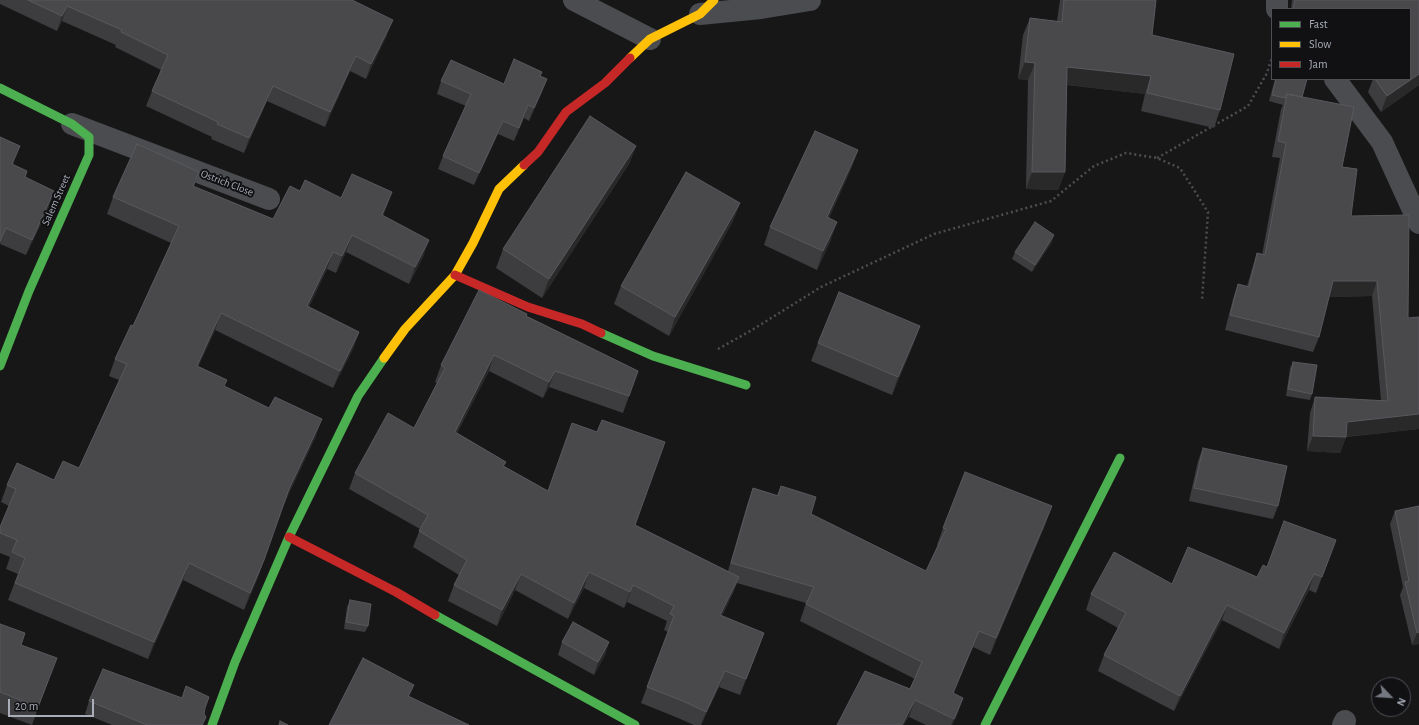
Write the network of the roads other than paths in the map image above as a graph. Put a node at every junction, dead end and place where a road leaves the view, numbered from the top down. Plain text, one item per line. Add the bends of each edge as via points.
1 (574, 0) edge
2 (810, 0) edge
3 (707, 7) edge
4 (650, 39) junction
5 (1336, 80) edge
6 (0, 88) edge
7 (72, 124) junction
8 (269, 199) dead end
9 (1419, 223) edge
10 (455, 275) junction
11 (0, 366) edge
12 (746, 385) dead end
13 (1120, 458) dead end
14 (289, 536) junction
15 (212, 725) edge
16 (635, 725) edge
17 (985, 725) edge

1 - 4 street
2 - 3 street via 761,8
3 - 4 street
4 - 10 street via 605,83 566,112 538,152 500,189
5 - 9 street via 1382,142
6 - 7 street, Salem Street
7 - 8 street, Ostrich Close
7 - 11 street, Salem Street via 89,137 89,154 29,291
10 - 12 street via 528,307 582,324 653,356
10 - 14 street via 405,329 358,396
13 - 17 street
14 - 15 street via 235,662
14 - 16 street via 396,592

